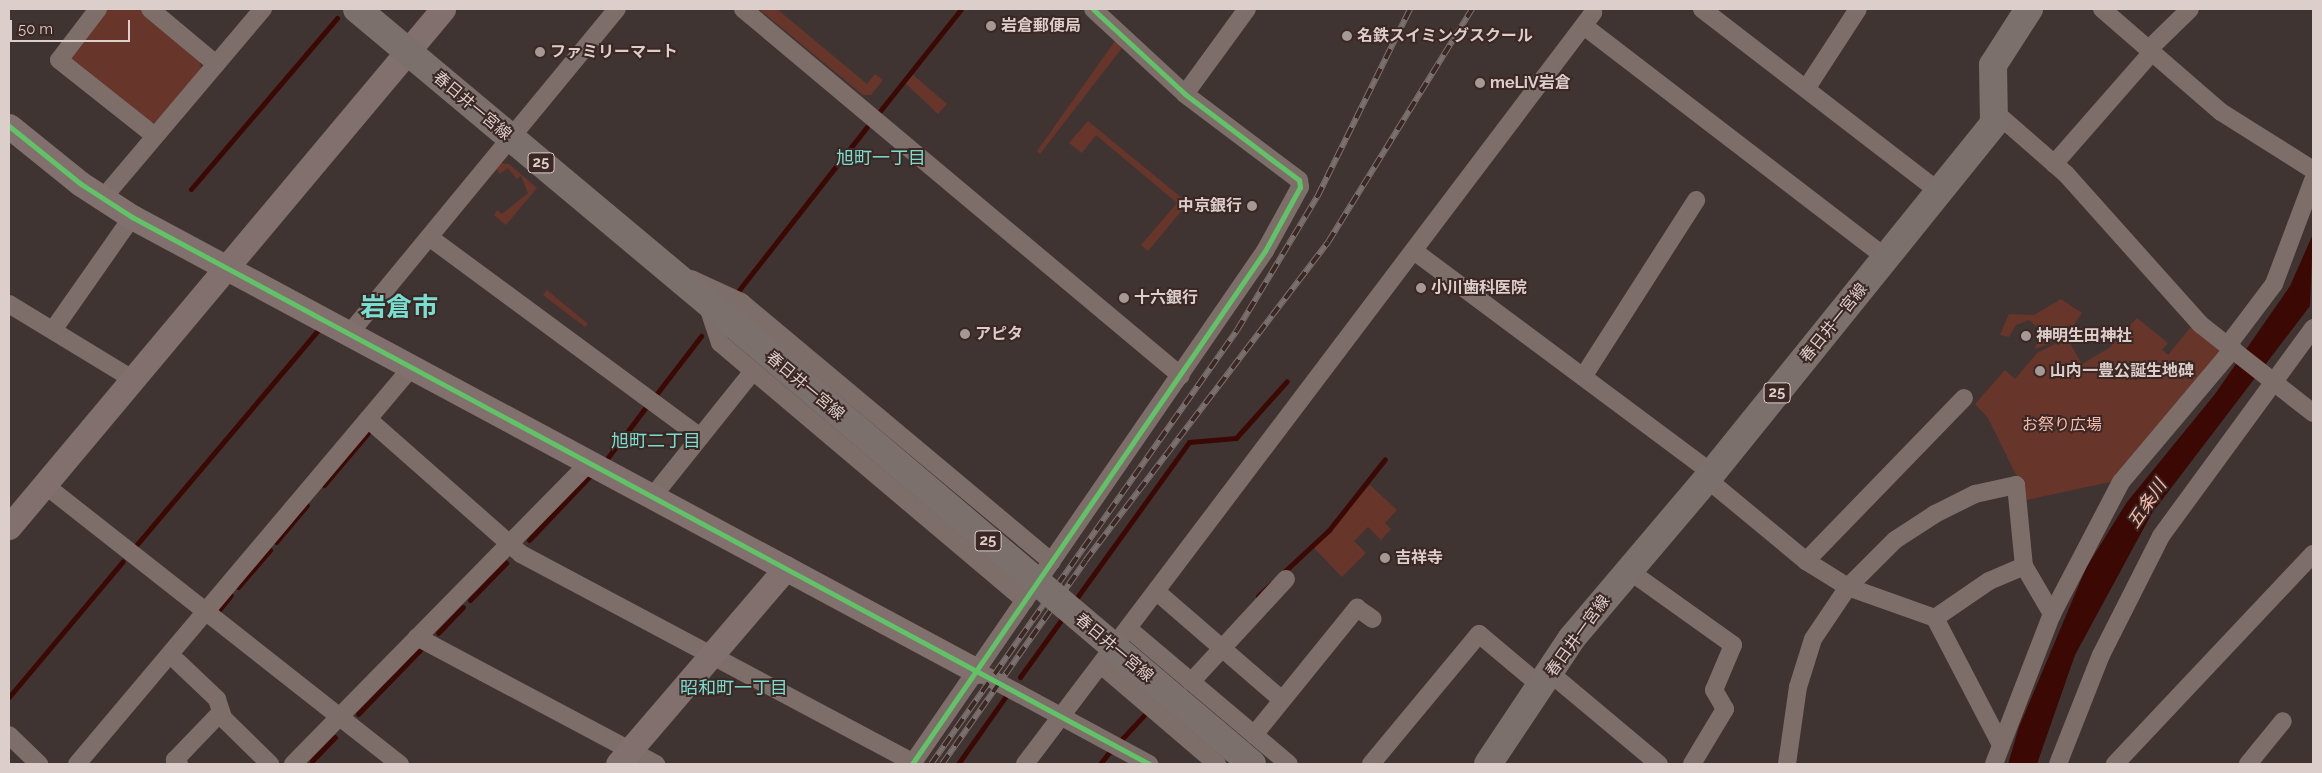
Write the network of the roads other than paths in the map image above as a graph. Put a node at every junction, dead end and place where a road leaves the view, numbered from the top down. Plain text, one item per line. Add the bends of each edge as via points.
1 (98, 9) edge
2 (150, 9) edge
3 (263, 9) edge
4 (357, 9) edge
5 (443, 9) edge
6 (617, 9) edge
7 (743, 9) edge
8 (1093, 9) edge
9 (1246, 9) edge
10 (1702, 9) edge
11 (1858, 9) edge
12 (2029, 9) edge
13 (2102, 9) edge
14 (2190, 9) edge
15 (1589, 14) edge
16 (2150, 50) junction
17 (408, 52) junction
18 (216, 64) junction
19 (1806, 89) junction
20 (1185, 94) junction
21 (1996, 113) junction
22 (9, 126) edge
23 (155, 136) junction
24 (511, 138) junction
25 (2054, 164) junction
26 (2313, 170) edge
27 (2313, 180) edge
28 (1940, 192) junction
29 (103, 198) junction
30 (1696, 200) dead end
31 (132, 217) junction
32 (429, 237) junction
33 (1414, 251) junction
34 (1886, 258) junction
35 (661, 264) junction
36 (227, 268) junction
37 (9, 304) edge
38 (716, 311) junction
39 (2313, 328) edge
40 (53, 330) junction
41 (349, 334) junction
42 (2230, 347) junction
43 (411, 368) junction
44 (753, 370) junction
45 (1181, 376) junction
46 (1583, 377) junction
47 (134, 380) junction
48 (2275, 382) junction
49 (1964, 398) dead end
50 (2313, 413) edge
51 (368, 419) junction
52 (700, 437) junction
53 (589, 463) junction
54 (1710, 476) junction
55 (45, 485) junction
56 (653, 496) junction
57 (9, 527) edge
58 (508, 545) junction
59 (2313, 554) edge
60 (1806, 561) junction
61 (1052, 562) junction
62 (2024, 566) junction
63 (786, 568) junction
64 (1628, 570) junction
65 (1286, 578) dead end
66 (1848, 587) junction
67 (1157, 592) junction
68 (1026, 601) junction
69 (204, 614) junction
70 (2052, 614) junction
71 (1935, 618) junction
72 (1373, 619) dead end
73 (1129, 629) junction
74 (418, 637) junction
75 (1222, 648) junction
76 (712, 654) junction
77 (178, 662) dead end
78 (1101, 665) junction
79 (978, 671) junction
80 (1546, 679) junction
81 (1191, 682) junction
82 (1282, 700) junction
83 (221, 712) junction
84 (1062, 716) junction
85 (337, 719) junction
86 (2283, 721) dead end
87 (9, 735) edge
88 (1254, 735) junction
89 (2000, 743) junction
90 (624, 758) edge
91 (913, 763) edge
92 (39, 764) edge
93 (77, 764) edge
94 (179, 764) edge
95 (270, 764) edge
96 (293, 764) edge
97 (400, 764) edge
98 (656, 764) edge
99 (1025, 764) edge
100 (1150, 764) edge
101 (1216, 764) edge
102 (1252, 764) edge
103 (1289, 764) edge
104 (1371, 764) edge
105 (1488, 764) edge
106 (1659, 764) edge
107 (1692, 764) edge
108 (1788, 764) edge
109 (1994, 764) edge
110 (2058, 764) edge
111 (2115, 764) edge
112 (2248, 764) edge

1 - 23 street via 59,60
2 - 18 street
3 - 18 street
4 - 17 main road, 春日井一宮線 / 25
5 - 17 street
6 - 24 street
7 - 45 street
8 - 20 street
9 - 20 street
10 - 19 street
11 - 19 street
12 - 21 main road via 1993,65
13 - 16 street
14 - 16 street
15 - 33 street
15 - 34 street
16 - 25 street
16 - 26 street via 2221,112
17 - 24 main road, 春日井一宮線 / 25
17 - 36 street
18 - 23 street
19 - 28 street
20 - 45 street via 1299,180 1300,187 1265,251
21 - 25 street
21 - 28 main road, 春日井一宮線 / 25 via 1994,123
22 - 29 street
23 - 29 street
24 - 32 street
24 - 35 main road, 春日井一宮線 / 25
25 - 42 street via 2200,324
27 - 42 street via 2274,284
28 - 34 main road, 春日井一宮線 / 25
29 - 31 street
30 - 46 street
31 - 36 street
31 - 40 street
32 - 41 street
32 - 52 street
33 - 46 street
33 - 67 street
34 - 54 main road, 春日井一宮線 / 25
35 - 38 main road, 春日井一宮線 / 25
35 - 61 street via 741,302
36 - 41 street
36 - 47 street
37 - 40 street
38 - 44 street via 720,343
38 - 102 main road, 春日井一宮線 / 25, bridge
39 - 48 street
40 - 47 street
41 - 43 street
42 - 48 street
42 - 70 street via 2121,482
43 - 51 street
43 - 53 street
44 - 52 street
44 - 68 street
45 - 61 street
46 - 54 street
47 - 55 street
48 - 50 street
48 - 110 street via 2161,536 2101,655
49 - 60 street
51 - 58 street
51 - 69 street
52 - 56 street
53 - 56 street
53 - 58 street
54 - 60 street
54 - 64 main road, 春日井一宮線 / 25
55 - 57 street
55 - 69 street
56 - 63 street
58 - 74 street
58 - 76 street
59 - 111 street
60 - 66 street
61 - 68 street
62 - 66 street via 2016,485 1975,494 1935,514 1895,540
62 - 70 street
62 - 71 street via 1988,581
63 - 76 street
63 - 79 street
64 - 80 main road, 春日井一宮線 / 25 via 1572,638
64 - 107 street via 1733,645 1714,690 1725,709
65 - 75 street
66 - 71 street
66 - 108 street via 1813,639 1805,662
67 - 73 street
67 - 75 street
68 - 79 street
69 - 85 street
69 - 93 street
70 - 89 street
71 - 89 street
72 - 82 street via 1357,608
73 - 78 street
73 - 81 street
74 - 85 street
74 - 90 street
75 - 81 street
75 - 82 street
76 - 90 street
76 - 91 street
77 - 83 street via 217,699
78 - 84 street
78 - 101 street
79 - 84 street
79 - 91 street
80 - 104 street via 1479,634
80 - 105 main road, 春日井一宮線 / 25
80 - 106 street
81 - 88 street
82 - 88 street
83 - 94 street via 175,760
83 - 95 street
84 - 99 street
84 - 100 street
85 - 96 street
85 - 97 street
86 - 112 street
87 - 92 street
88 - 103 street
89 - 109 street
90 - 98 street

